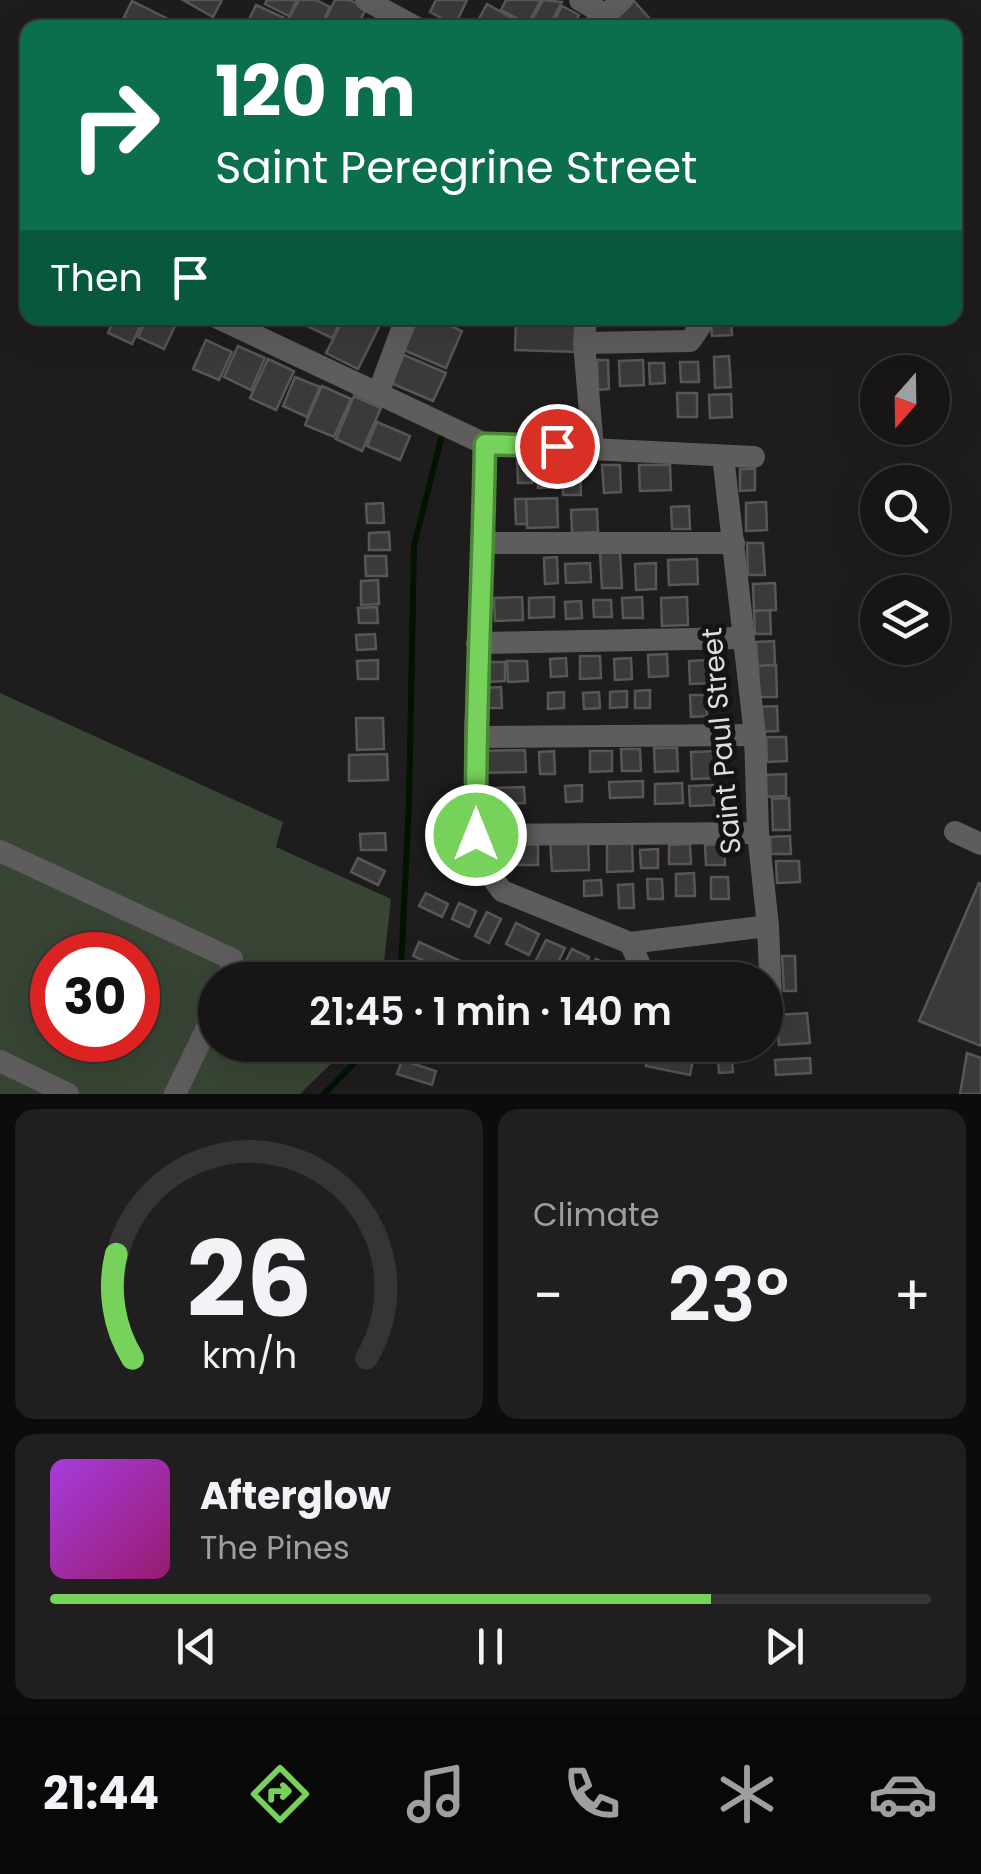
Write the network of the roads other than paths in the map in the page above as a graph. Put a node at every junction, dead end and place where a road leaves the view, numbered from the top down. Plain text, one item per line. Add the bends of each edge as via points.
1 (366, 0) edge
2 (580, 0) edge
3 (606, 14) edge
4 (403, 20) edge
5 (233, 325) edge
6 (403, 325) edge
7 (585, 325) edge
8 (701, 325) edge
9 (584, 343) junction
10 (378, 394) junction
11 (485, 444) junction
12 (593, 448) junction
13 (724, 456) junction
14 (754, 458) dead end
15 (734, 543) junction
16 (484, 544) junction
17 (742, 638) junction
18 (477, 643) junction
19 (755, 735) junction
20 (475, 738) junction
21 (758, 832) junction
22 (955, 832) dead end
23 (476, 835) junction
24 (981, 844) edge
25 (0, 852) edge
26 (768, 926) junction
27 (630, 943) junction
28 (232, 962) edge
29 (639, 962) edge
30 (768, 962) edge
31 (198, 1045) edge
32 (0, 1061) edge
33 (68, 1094) edge
34 (174, 1094) edge

1 - 4 street
2 - 3 street
5 - 10 street
6 - 10 street
7 - 9 street
8 - 9 street via 690,341
9 - 12 street
10 - 11 street
11 - 12 street
11 - 16 street
12 - 13 street
13 - 14 street
13 - 15 street, Saint Paul Street
15 - 16 street
15 - 17 street, Saint Paul Street
16 - 18 street
17 - 18 street
17 - 19 street, Saint Paul Street
18 - 20 street
19 - 20 street
19 - 21 street, Saint Paul Street
20 - 23 street
21 - 23 street
21 - 26 street, Saint Paul Street
22 - 24 street
23 - 27 street via 481,863 502,891
25 - 28 street
26 - 27 street
26 - 30 street, Saint Paul Street
27 - 29 street
31 - 34 street
32 - 33 street

